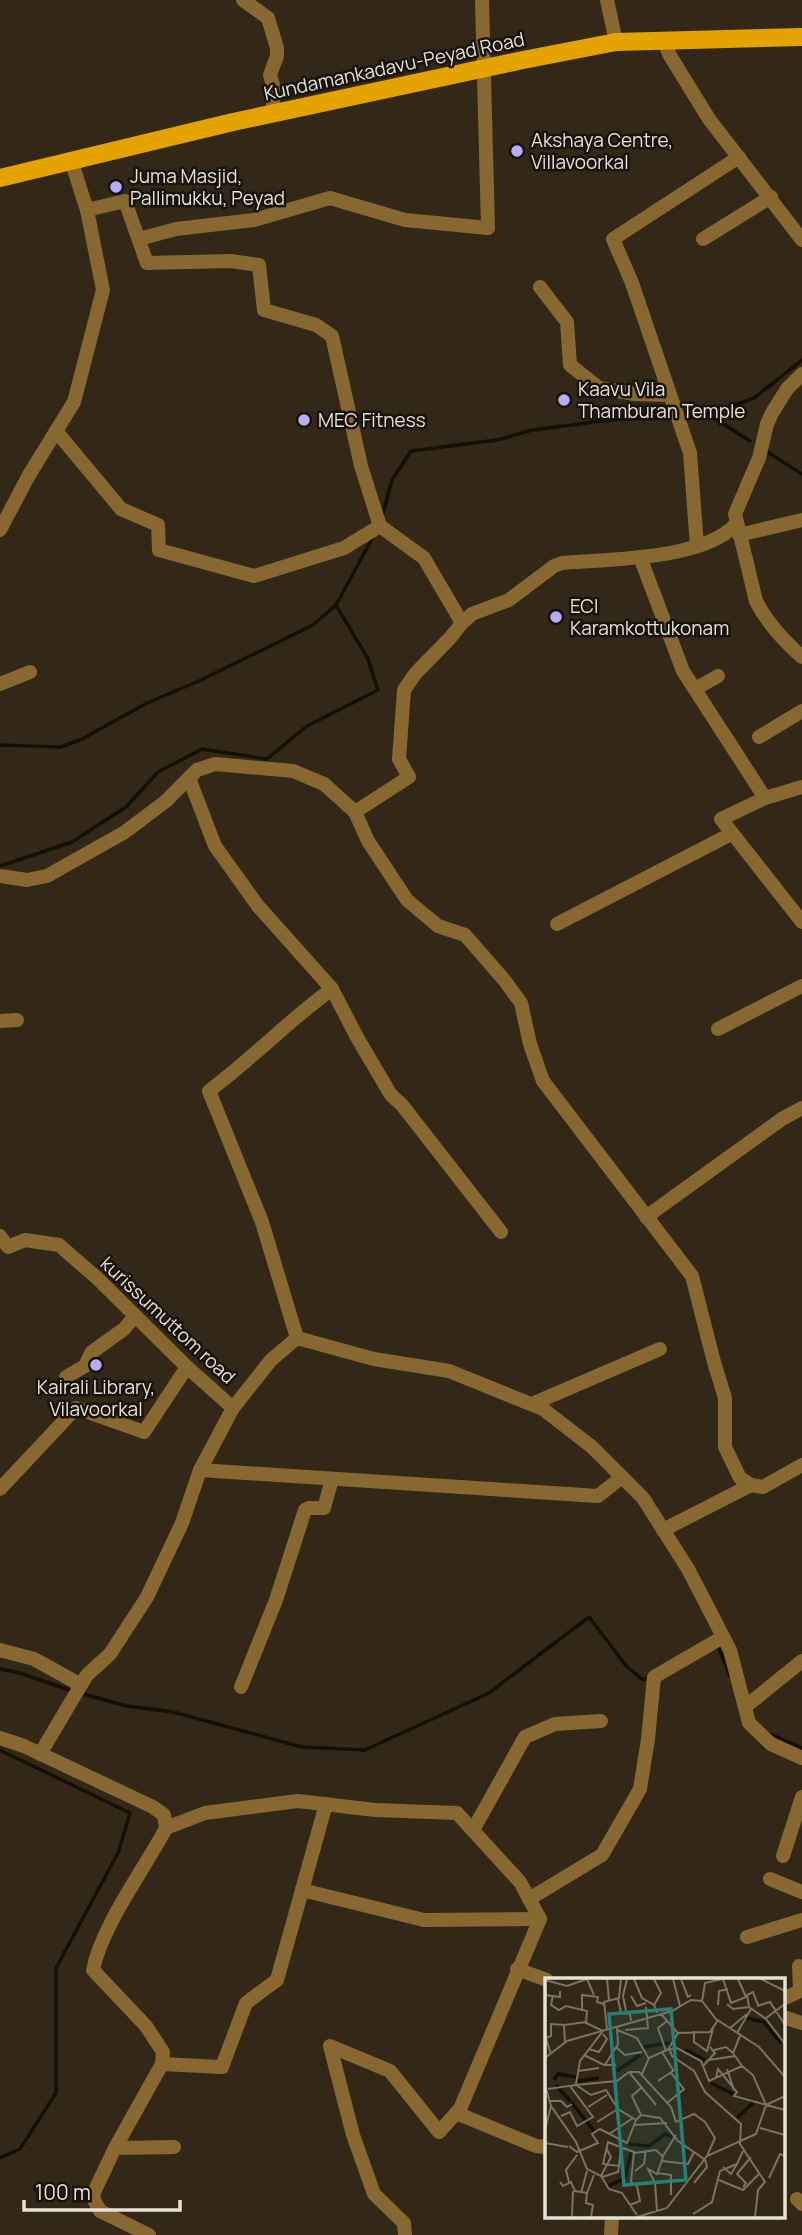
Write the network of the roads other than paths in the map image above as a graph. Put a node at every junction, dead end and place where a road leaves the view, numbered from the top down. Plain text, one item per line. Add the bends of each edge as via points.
1 (243, 0) edge
2 (482, 0) edge
3 (607, 0) edge
4 (802, 37) edge
5 (664, 41) junction
6 (616, 42) junction
7 (486, 68) junction
8 (273, 114) junction
9 (739, 157) junction
10 (71, 160) junction
11 (0, 178) edge
12 (771, 197) junction
13 (87, 211) junction
14 (139, 239) junction
15 (703, 239) dead end
16 (802, 240) edge
17 (540, 287) dead end
18 (802, 374) edge
19 (668, 395) junction
20 (56, 431) junction
21 (802, 520) edge
22 (380, 526) junction
23 (0, 530) edge
24 (737, 530) junction
25 (697, 546) junction
26 (640, 557) junction
27 (461, 622) junction
28 (802, 657) edge
29 (30, 672) dead end
30 (718, 676) dead end
31 (0, 684) edge
32 (695, 689) junction
33 (802, 711) edge
34 (759, 737) dead end
35 (189, 778) junction
36 (802, 787) edge
37 (765, 798) junction
38 (355, 812) junction
39 (731, 834) junction
40 (0, 876) edge
41 (802, 922) edge
42 (557, 924) dead end
43 (802, 986) edge
44 (332, 989) junction
45 (17, 1020) dead end
46 (0, 1021) edge
47 (718, 1029) dead end
48 (802, 1108) edge
49 (646, 1217) junction
50 (501, 1232) dead end
51 (3, 1246) edge
52 (135, 1316) junction
53 (297, 1338) junction
54 (660, 1349) dead end
55 (187, 1367) junction
56 (66, 1377) dead end
57 (532, 1404) junction
58 (233, 1408) junction
59 (802, 1465) edge
60 (200, 1470) junction
61 (622, 1478) junction
62 (332, 1479) junction
63 (751, 1485) junction
64 (0, 1489) edge
65 (663, 1530) junction
66 (723, 1637) junction
67 (0, 1650) edge
68 (802, 1661) edge
69 (242, 1686) dead end
70 (78, 1690) junction
71 (745, 1707) junction
72 (601, 1721) dead end
73 (0, 1738) edge
74 (40, 1754) junction
75 (802, 1759) edge
76 (802, 1797) edge
77 (326, 1804) junction
78 (166, 1828) junction
79 (473, 1830) junction
80 (783, 1856) dead end
81 (770, 1879) dead end
82 (302, 1890) junction
83 (802, 1892) edge
84 (529, 1899) junction
85 (540, 1919) junction
86 (802, 1920) edge
87 (747, 1937) dead end
88 (799, 1966) dead end
89 (517, 1969) junction
90 (545, 1978) edge
91 (784, 1999) edge
92 (784, 2017) edge
93 (802, 2023) edge
94 (162, 2064) junction
95 (456, 2113) junction
96 (174, 2147) dead end
97 (545, 2147) edge
98 (115, 2148) junction
99 (149, 2235) edge
100 (405, 2235) edge

1 - 8 street via 268,18 277,48 270,75
2 - 7 street
3 - 6 street
4 - 5 main road, Kundamankadavu-Peyad Road
5 - 6 main road, Kundamankadavu-Peyad Road
5 - 9 street via 709,119
6 - 7 main road, Kundamankadavu-Peyad Road
7 - 8 main road, Kundamankadavu-Peyad Road
7 - 14 street via 488,228 405,220 330,198 254,220 176,229
8 - 10 main road, Kundamankadavu-Peyad Road
9 - 12 street
9 - 19 street via 613,239
10 - 11 main road, Kundamankadavu-Peyad Road
10 - 13 street
12 - 15 street
12 - 16 street
13 - 14 street via 125,201
13 - 20 street via 103,290 74,402
14 - 22 street via 147,263 259,265 264,310 316,325 332,336 361,466
17 - 19 street via 568,322 570,365 599,388
18 - 24 street via 787,389 767,424 759,458 735,514
19 - 25 street via 690,453
20 - 22 street via 121,509 158,525 159,550 254,576 344,548
20 - 23 street
21 - 24 street
22 - 27 street via 424,558
24 - 25 street
24 - 28 street via 762,614
25 - 26 street
26 - 27 street via 562,563 509,600
26 - 32 street via 683,671
27 - 38 street via 404,690 398,759 409,776
29 - 31 street
30 - 32 street
32 - 37 street
33 - 34 street
35 - 38 street via 215,764 293,771 324,784
35 - 40 street via 125,832 47,876 27,880
35 - 44 street via 215,846 228,866
36 - 37 street
37 - 39 street via 722,819
38 - 49 street via 368,841 407,900 438,926 464,935 521,1003 543,1081
39 - 41 street
39 - 42 street
43 - 47 street
44 - 50 street via 391,1095
44 - 53 street via 209,1091 262,1222
45 - 46 street
48 - 49 street
49 - 63 street via 692,1276 725,1398 725,1447 740,1478
51 - 52 street, kurissumuttom road via 25,1240 59,1245
52 - 55 street, kurissumuttom road
52 - 56 street via 92,1352 85,1366
53 - 57 street via 374,1359 449,1371
53 - 58 street, kurissumuttom road via 271,1360
54 - 57 street
55 - 58 street, kurissumuttom road
55 - 64 street via 144,1432 76,1408
57 - 61 street via 592,1447
58 - 60 street
59 - 63 street via 763,1487
60 - 62 street
60 - 70 street via 182,1523 146,1597 110,1654
61 - 62 street via 598,1496
61 - 65 street via 643,1498
62 - 69 street via 324,1508 304,1510
63 - 65 street
65 - 66 street
66 - 71 street
66 - 84 street via 654,1677 640,1789 602,1855
67 - 70 street via 34,1659
68 - 71 street
70 - 74 street
71 - 75 street via 749,1723 771,1744
72 - 79 street via 555,1724 525,1737
73 - 74 street
74 - 78 street via 153,1807 164,1815
76 - 80 street
77 - 78 street via 298,1801 205,1813
77 - 79 street via 457,1813
77 - 82 street
78 - 94 street via 116,1916 93,1970 146,2026 163,2052
79 - 84 street via 520,1882
81 - 83 street
82 - 85 street via 424,1920
82 - 94 street via 277,1980 246,2003 222,2067
84 - 85 street
85 - 89 street
86 - 87 street
88 - 91 street via 800,1992
89 - 90 street
89 - 95 street
92 - 93 street
94 - 98 street
95 - 97 street
95 - 100 street via 439,2132 390,2071 330,2046 374,2194 404,2223
96 - 98 street
98 - 99 street via 93,2198 100,2211

